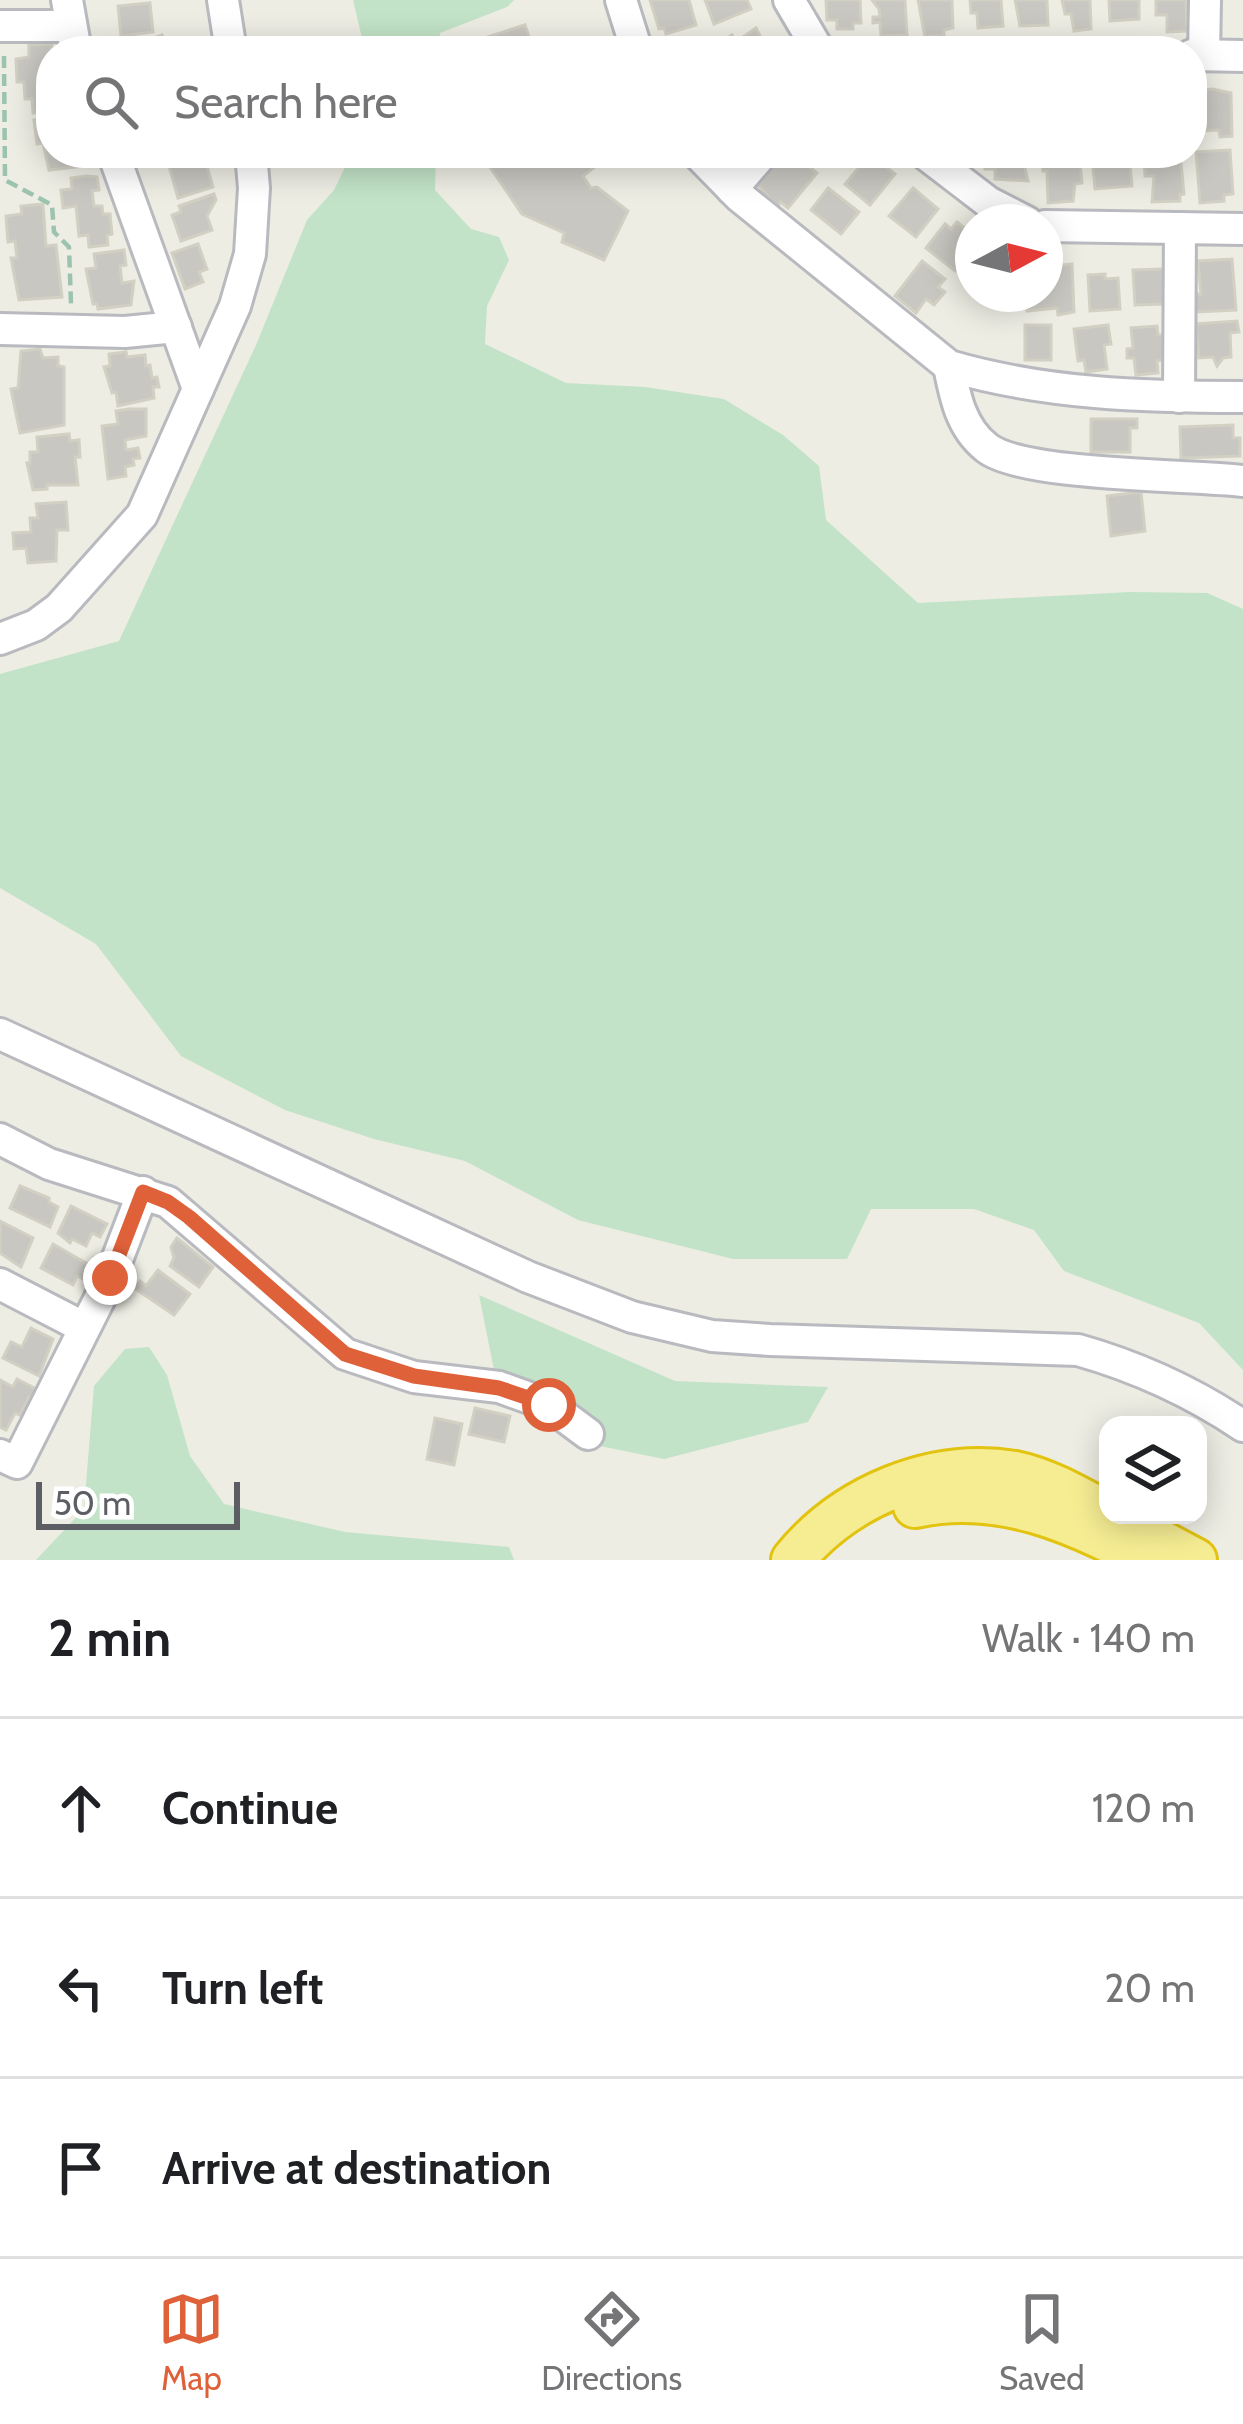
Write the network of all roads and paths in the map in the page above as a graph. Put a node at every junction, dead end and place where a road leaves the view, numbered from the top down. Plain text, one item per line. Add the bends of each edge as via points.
1 (223, 0) edge
2 (621, 0) edge
3 (789, 0) edge
4 (1205, 0) edge
5 (2, 26) edge
6 (71, 26) edge
7 (228, 36) edge
8 (632, 36) edge
9 (810, 36) edge
10 (1200, 36) edge
11 (1207, 55) edge
12 (1243, 56) edge
13 (118, 168) edge
14 (252, 168) edge
15 (712, 168) edge
16 (750, 168) edge
17 (944, 168) edge
18 (732, 189) junction
19 (992, 204) edge
20 (1063, 226) edge
21 (1180, 228) junction
22 (1243, 229) edge
23 (176, 327) junction
24 (0, 329) edge
25 (72, 331) junction
26 (949, 366) junction
27 (198, 389) junction
28 (1179, 397) junction
29 (1243, 397) edge
30 (1243, 481) edge
31 (0, 639) edge
32 (0, 1034) edge
33 (0, 1139) edge
34 (143, 1192) junction
35 (0, 1284) edge
36 (83, 1327) junction
37 (1243, 1426) edge
38 (588, 1434) dead end
39 (0, 1455) edge
40 (1099, 1510) edge
41 (1128, 1524) edge
42 (793, 1560) edge
43 (825, 1560) edge
44 (1147, 1560) edge
45 (1195, 1560) edge

1 - 7 street
2 - 8 street
3 - 9 street
4 - 10 street
5 - 6 street
5 - 25 path via 5,180 52,205 55,232 69,247
11 - 12 street
13 - 23 street
14 - 27 street via 250,254
15 - 18 street
16 - 18 street
17 - 19 street
18 - 26 street
20 - 21 street
21 - 22 street
21 - 28 street
23 - 25 street
23 - 27 street
24 - 25 street
26 - 28 street via 1088,393
26 - 30 street via 960,414 1004,458
27 - 31 street via 142,515 121,542 59,608
28 - 29 street
32 - 37 street via 632,1317 712,1336 1078,1350 1187,1390
33 - 34 street
34 - 36 street
34 - 38 street via 189,1217 345,1354 414,1376 499,1388 549,1405
35 - 36 street
36 - 39 street via 17,1463
40 - 42 highway via 1017,1473 932,1475 889,1487 818,1529
41 - 45 highway
43 - 44 highway via 861,1529 919,1504 981,1501 1067,1521

